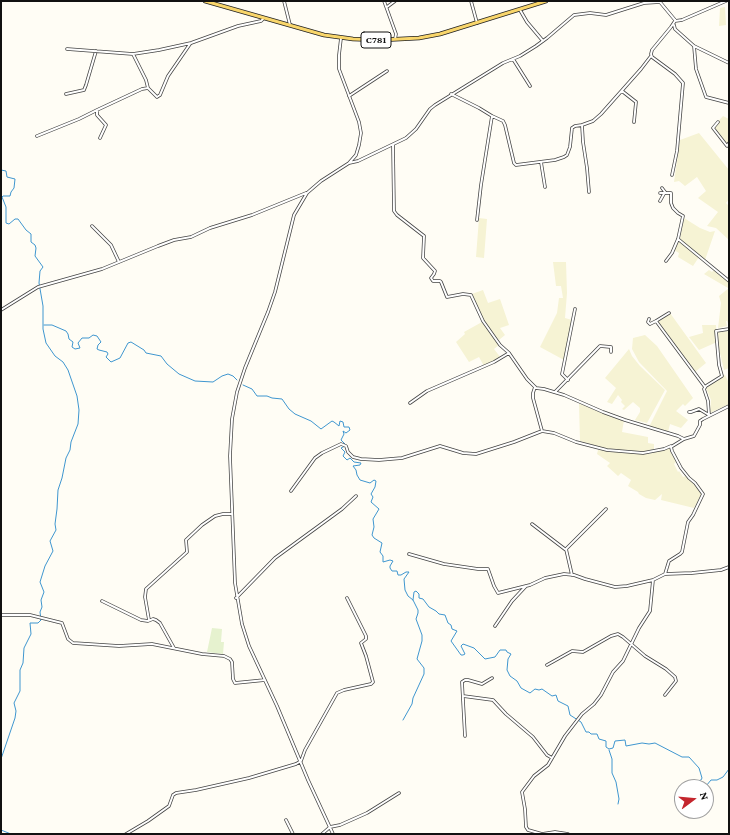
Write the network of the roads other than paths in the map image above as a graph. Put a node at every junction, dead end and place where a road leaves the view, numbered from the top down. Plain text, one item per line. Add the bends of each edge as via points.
1 (205, 1) edge
2 (284, 1) edge
3 (384, 1) edge
4 (395, 1) edge
5 (471, 1) edge
6 (546, 1) edge
7 (660, 1) edge
8 (726, 1) edge
9 (387, 7) junction
10 (520, 10) junction
11 (263, 19) junction
12 (675, 21) junction
13 (477, 23) junction
14 (290, 26) junction
15 (341, 38) junction
16 (395, 40) junction
17 (543, 41) junction
18 (191, 44) junction
19 (693, 45) junction
20 (67, 49) dead end
21 (96, 51) junction
22 (133, 54) junction
23 (651, 56) junction
24 (513, 59) junction
25 (729, 63) edge
26 (387, 71) dead end
27 (530, 86) dead end
28 (148, 88) junction
29 (622, 91) junction
30 (66, 94) dead end
31 (451, 94) junction
32 (349, 96) junction
33 (729, 103) edge
34 (96, 110) junction
35 (492, 116) junction
36 (634, 122) dead end
37 (718, 122) dead end
38 (582, 125) junction
39 (37, 136) dead end
40 (100, 138) dead end
41 (729, 143) edge
42 (393, 145) junction
43 (541, 162) junction
44 (349, 163) junction
45 (672, 175) dead end
46 (545, 188) dead end
47 (662, 188) dead end
48 (588, 192) dead end
49 (665, 192) junction
50 (307, 193) junction
51 (660, 193) dead end
52 (660, 201) dead end
53 (478, 220) dead end
54 (92, 226) dead end
55 (678, 239) junction
56 (666, 261) dead end
57 (119, 262) junction
58 (729, 281) edge
59 (574, 308) dead end
60 (1, 310) edge
61 (669, 313) dead end
62 (649, 319) dead end
63 (656, 321) junction
64 (729, 329) edge
65 (611, 352) dead end
66 (509, 353) junction
67 (568, 380) junction
68 (535, 387) junction
69 (705, 387) junction
70 (555, 392) junction
71 (410, 403) dead end
72 (729, 406) edge
73 (689, 412) dead end
74 (708, 415) junction
75 (542, 431) junction
76 (684, 439) junction
77 (672, 445) junction
78 (291, 491) dead end
79 (356, 496) dead end
80 (606, 508) dead end
81 (232, 514) junction
82 (532, 524) dead end
83 (566, 550) junction
84 (409, 554) dead end
85 (729, 567) edge
86 (572, 574) junction
87 (665, 574) junction
88 (653, 580) junction
89 (527, 586) junction
90 (236, 598) junction
91 (347, 598) dead end
92 (102, 601) dead end
93 (1, 615) edge
94 (149, 620) junction
95 (495, 626) dead end
96 (632, 645) junction
97 (174, 648) junction
98 (547, 665) dead end
99 (492, 678) dead end
100 (265, 680) junction
101 (664, 695) dead end
102 (463, 696) junction
103 (465, 736) dead end
104 (552, 758) junction
105 (301, 761) junction
106 (399, 793) dead end
107 (286, 820) dead end
108 (330, 827) junction
109 (126, 834) edge
110 (293, 834) edge
111 (322, 834) edge
112 (333, 834) edge
113 (568, 834) edge

1 - 11 main road, C781
2 - 14 street
3 - 9 street
4 - 9 street
5 - 13 street
6 - 10 main road, C781
7 - 12 street
7 - 17 street via 644,3 606,15 590,13 574,16
8 - 12 street
9 - 16 street via 396,34
10 - 13 main road, C781
10 - 17 street
11 - 14 main road, C781
11 - 18 street
12 - 19 street via 674,28
12 - 23 street via 652,50
13 - 16 main road, C781 via 435,35
14 - 15 main road, C781
15 - 16 main road, C781
15 - 32 street via 339,70
17 - 24 street
18 - 22 street
18 - 28 street via 168,76 159,96
19 - 25 street
19 - 33 street via 696,69 705,96
20 - 21 street
21 - 22 street
21 - 30 street via 84,90
22 - 28 street
23 - 29 street
23 - 45 street via 683,83 677,151
24 - 27 street
24 - 31 street
26 - 32 street
28 - 34 street
29 - 36 street via 636,102
29 - 38 street via 597,118
31 - 35 street
31 - 42 street via 432,107 409,136
32 - 44 street via 361,133 358,149
34 - 39 street
34 - 40 street via 106,125
35 - 43 street via 505,125 515,165
35 - 53 street
37 - 41 street via 712,128 727,146
38 - 43 street via 572,128 570,147 566,156
38 - 48 street
42 - 44 street
42 - 66 street via 394,211 424,236 423,258 434,271 433,282 441,282 447,297 471,295 483,321
43 - 46 street
44 - 50 street
47 - 49 street
49 - 51 street
49 - 52 street
49 - 55 street via 670,193 673,208 684,216
50 - 57 street
50 - 81 street via 293,218 268,312 241,378 230,442
54 - 57 street via 111,245
55 - 56 street
55 - 58 street
57 - 60 street via 40,286
59 - 67 street via 562,374
61 - 63 street
62 - 63 street via 650,324
63 - 69 street
64 - 69 street via 716,331 722,376
65 - 67 street via 611,347 600,346
66 - 68 street
66 - 71 street via 427,391
67 - 70 street
68 - 70 street
68 - 75 street via 533,398
69 - 74 street
70 - 76 street via 603,412
72 - 74 street
73 - 74 street via 699,409
74 - 76 street via 700,421 697,434
75 - 77 street via 607,450 642,453
75 - 78 street via 476,454 440,446 402,458 369,460 353,457 346,446 339,445 315,458
76 - 77 street
77 - 87 street via 671,450 677,461 703,494 688,522 681,553 669,561
79 - 90 street via 275,558
80 - 83 street
81 - 90 street
81 - 94 street via 221,514 207,521 186,540 187,552 146,589
82 - 83 street
83 - 86 street
84 - 89 street via 444,564 488,569 498,593
85 - 87 street via 721,570
86 - 88 street via 615,587
86 - 89 street via 559,574
87 - 88 street
88 - 96 street via 650,611
89 - 95 street via 512,601
90 - 100 street via 248,642
91 - 105 street via 366,636 361,643 373,682 337,693
92 - 94 street via 142,620
93 - 97 street via 23,614 62,623 68,639 73,643 119,646 142,644
94 - 97 street via 154,619 160,623
96 - 98 street via 616,634 583,652 572,651
96 - 101 street via 666,668 677,679
96 - 104 street via 623,662 611,675 601,695 579,717
97 - 100 street via 227,657 232,662 235,684
99 - 102 street via 482,684 465,680 462,683
100 - 105 street
102 - 103 street
102 - 104 street via 493,700
104 - 113 street via 522,792 526,827 538,833
105 - 108 street
105 - 109 street via 248,778 176,793 169,806
106 - 108 street via 367,813
107 - 110 street
108 - 111 street
108 - 112 street

